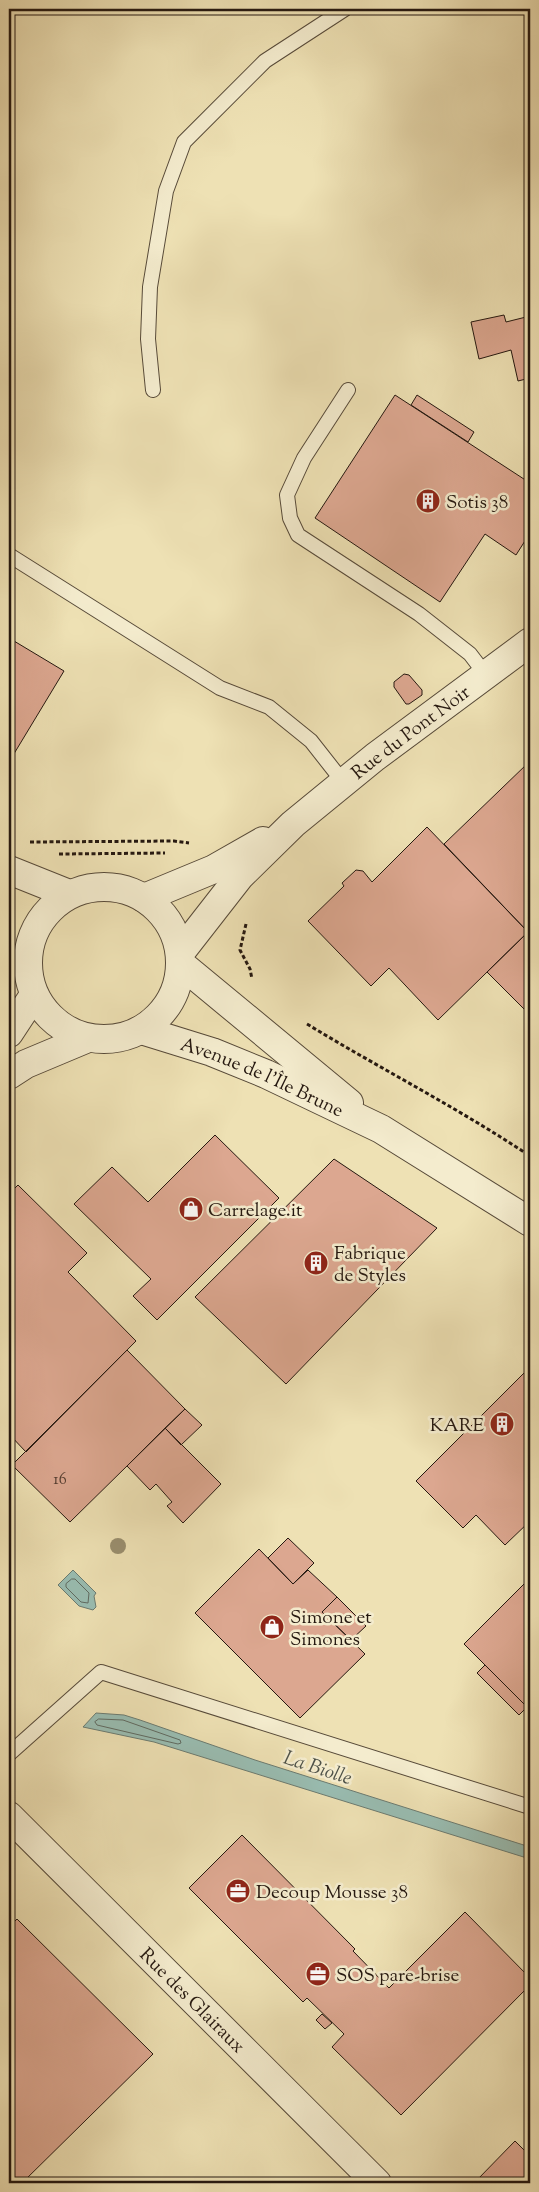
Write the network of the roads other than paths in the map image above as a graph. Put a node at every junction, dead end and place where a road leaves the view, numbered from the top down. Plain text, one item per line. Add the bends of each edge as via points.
1 (345, 9) edge
2 (153, 390) dead end
3 (348, 390) dead end
4 (9, 555) edge
5 (530, 642) edge
6 (486, 675) junction
7 (344, 783) junction
8 (293, 824) junction
9 (9, 870) edge
10 (69, 894) junction
11 (144, 898) junction
12 (18, 953) edge
13 (181, 959) junction
14 (34, 995) junction
15 (141, 1030) junction
16 (9, 1033) edge
17 (88, 1038) junction
18 (9, 1075) edge
19 (381, 1129) junction
20 (530, 1222) edge
21 (9, 1754) edge
22 (530, 1807) edge
23 (9, 1816) edge
24 (377, 2183) edge

1 - 2 lane via 265,61 184,142 166,191 150,287 148,339
3 - 6 lane via 304,458 287,495 290,518 298,535 419,614 470,654
4 - 7 lane via 220,688 268,707 311,741
5 - 6 street, Rue du Pont Noir
6 - 7 street, Rue du Pont Noir
7 - 8 street, Rue du Pont Noir
8 - 11 street, Rue du Pont Noir via 214,869
8 - 13 street, Rue du Pont Noir via 240,876
9 - 10 street
10 - 11 street via 105,886 129,890
10 - 12 street via 51,906
11 - 13 street via 167,919 176,937
12 - 14 street
13 - 15 street via 172,999
13 - 19 street, Avenue de l'Île Brune
14 - 16 street
14 - 17 street via 48,1015 66,1030
15 - 17 street via 115,1038
15 - 19 street, Avenue de l'Île Brune via 212,1052 266,1074
17 - 18 street via 26,1064
19 - 20 street, Avenue de l'Île Brune
21 - 22 lane via 101,1672
23 - 24 street, Rue des Glairaux

